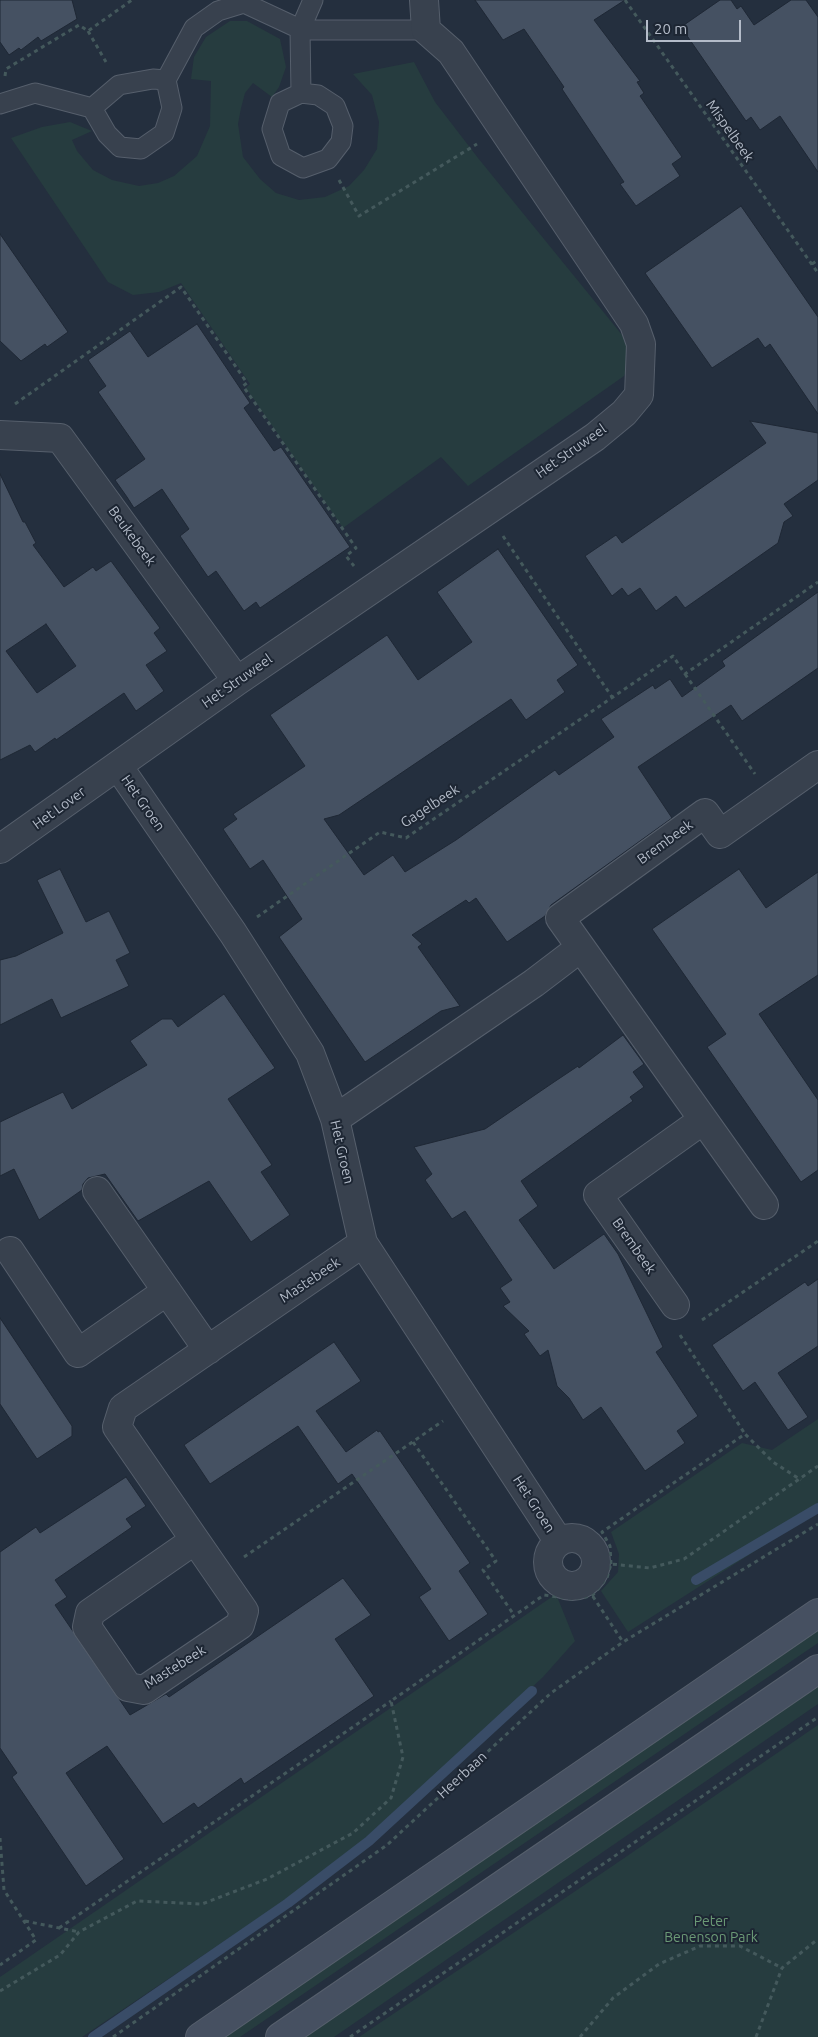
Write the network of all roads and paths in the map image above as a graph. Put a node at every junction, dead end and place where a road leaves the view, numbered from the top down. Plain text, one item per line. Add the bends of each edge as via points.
1 (132, 0) edge
2 (313, 0) edge
3 (424, 0) edge
4 (625, 0) edge
5 (300, 30) junction
6 (426, 30) junction
7 (88, 31) junction
8 (166, 80) junction
9 (119, 85) junction
10 (301, 93) junction
11 (1, 104) edge
12 (92, 108) junction
13 (503, 128) junction
14 (328, 159) junction
15 (818, 260) edge
16 (812, 264) junction
17 (818, 273) edge
18 (3, 427) edge
19 (485, 510) junction
20 (818, 582) edge
21 (370, 589) junction
22 (685, 674) junction
23 (237, 681) junction
24 (612, 697) junction
25 (818, 765) edge
26 (118, 766) junction
27 (771, 798) junction
28 (0, 849) edge
29 (233, 933) junction
30 (580, 948) junction
31 (335, 1119) junction
32 (704, 1120) junction
33 (97, 1191) dead end
34 (764, 1205) dead end
35 (818, 1241) edge
36 (363, 1243) junction
37 (10, 1251) dead end
38 (167, 1291) junction
39 (675, 1305) dead end
40 (696, 1324) dead end
41 (688, 1330) dead end
42 (208, 1350) junction
43 (469, 1404) junction
44 (745, 1434) junction
45 (413, 1442) junction
46 (818, 1466) edge
47 (801, 1480) junction
48 (818, 1524) edge
49 (195, 1540) junction
50 (611, 1564) junction
51 (219, 1574) junction
52 (588, 1589) junction
53 (818, 1613) edge
54 (514, 1615) junction
55 (623, 1642) junction
56 (818, 1669) edge
57 (391, 1701) junction
58 (818, 1717) edge
59 (0, 1838) edge
60 (24, 1921) junction
61 (59, 1928) junction
62 (79, 1932) junction
63 (818, 1939) edge
64 (0, 1965) edge
65 (782, 1968) junction
66 (0, 1991) edge
67 (112, 2037) edge
68 (200, 2037) edge
69 (280, 2037) edge
70 (350, 2037) edge
71 (580, 2037) edge
72 (756, 2037) edge

1 - 7 path
2 - 5 lane
3 - 6 street
4 - 16 path, Mispelbeek
5 - 6 lane
5 - 8 lane via 244,3 218,11 194,28
5 - 10 lane
6 - 13 street, Het Struweel via 451,52
7 - 9 path
7 - 11 path via 79,25 6,68
8 - 9 lane
8 - 12 lane via 172,108 170,117 164,133 141,150 120,147 107,134
9 - 12 lane
10 - 14 lane via 318,94 335,106 343,126 341,142
10 - 14 lane via 280,104 272,129 281,156 303,168
11 - 12 lane via 35,94
13 - 14 path via 358,216
13 - 19 street, Het Struweel via 634,324 641,344 641,368 639,395 624,413 595,437
15 - 16 path
16 - 17 path, Mispelbeek
18 - 21 path via 181,287 247,383 243,386 356,548 346,556
18 - 23 street, Beukebeek via 60,438
19 - 21 street, Het Struweel
19 - 24 path
20 - 22 path
21 - 23 street, Het Struweel
22 - 24 path, Gagelbeek via 672,656
22 - 27 path
23 - 26 street, Het Struweel
24 - 29 path, Gagelbeek via 406,838 380,832
25 - 27 street, Brembeek
26 - 28 street, Het Lover
26 - 29 street, Het Groen
27 - 30 street, Brembeek via 720,834 705,813 560,918
29 - 31 street, Het Groen via 310,1053
30 - 31 street
30 - 32 street, Brembeek
31 - 36 street, Het Groen
32 - 34 street, Brembeek
32 - 39 street, Brembeek via 598,1195
33 - 38 street
35 - 40 path
36 - 42 street, Mastebeek
36 - 43 street, Het Groen
37 - 38 street via 78,1353
38 - 42 street
41 - 44 path via 679,1336
42 - 49 street, Mastebeek via 123,1408 117,1427
43 - 45 path
43 - 52 street, Het Groen via 559,1542 569,1538 580,1539 595,1554 596,1565
44 - 47 path via 773,1462
44 - 50 path via 602,1532 610,1546
45 - 51 path
45 - 54 path via 496,1561 483,1570
46 - 47 path
47 - 50 path via 684,1559 650,1568
48 - 55 path, Heerbaan
49 - 51 street, Mastebeek
49 - 51 street, Mastebeek via 90,1613 87,1627 128,1688 144,1690 240,1625 244,1611
50 - 52 path via 607,1578
52 - 54 path via 572,1599 544,1595
52 - 55 path
53 - 68 main road
54 - 57 path
55 - 67 path, Heerbaan via 551,1693 387,1845
56 - 69 main road
57 - 61 path
57 - 62 path via 403,1757 396,1782 391,1798 353,1833 267,1879 202,1904 137,1901
58 - 70 path
59 - 60 path via 4,1890
60 - 61 path
60 - 64 path via 36,1940
61 - 62 path
62 - 66 path via 60,1955
63 - 65 path
65 - 71 path via 740,1946 700,1946 659,1964 612,1998
65 - 72 path

